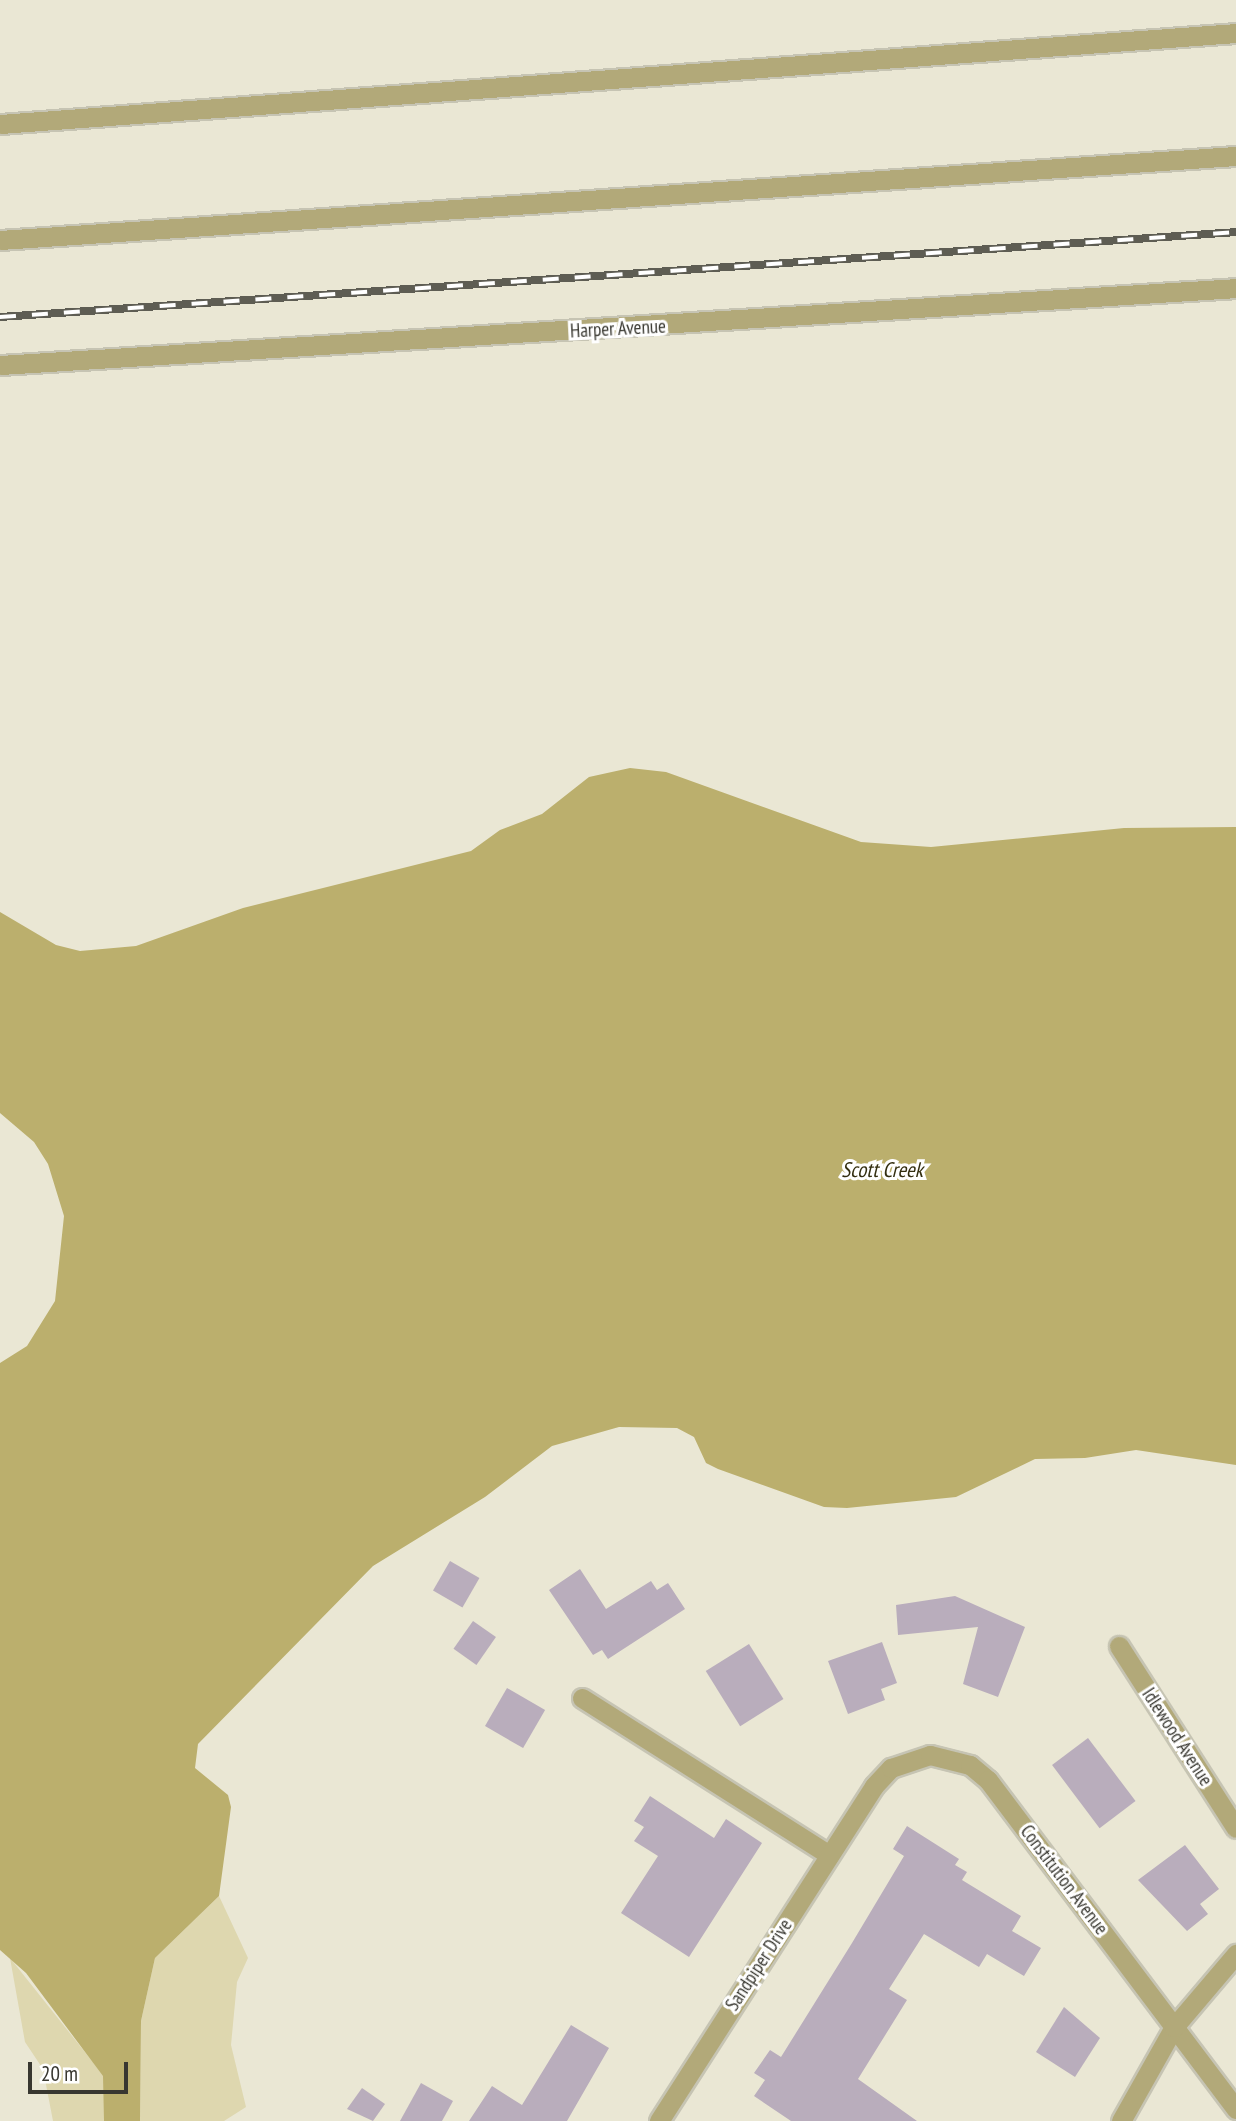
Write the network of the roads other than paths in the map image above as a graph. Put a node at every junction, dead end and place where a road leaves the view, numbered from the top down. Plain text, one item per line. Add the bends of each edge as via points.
1 (1236, 33) edge
2 (0, 124) edge
3 (1236, 156) edge
4 (0, 240) edge
5 (1236, 288) edge
6 (0, 365) edge
7 (1119, 1646) dead end
8 (582, 1698) dead end
9 (859, 1810) joint
10 (1236, 1828) edge
11 (829, 1855) junction
12 (1236, 1954) edge
13 (1174, 2027) junction
14 (1236, 2109) edge
15 (659, 2121) edge
16 (1121, 2121) edge

1 - 2 street
3 - 4 street
5 - 6 street, Harper Avenue
7 - 10 street, Idlewood Avenue
8 - 11 street
9 - 11 street, Sandpiper Drive
9 - 13 street, Constitution Avenue via 891,1768 911,1758 948,1756 970,1765 988,1780
11 - 15 street, Sandpiper Drive
12 - 13 street
13 - 14 street, Constitution Avenue
13 - 16 street

